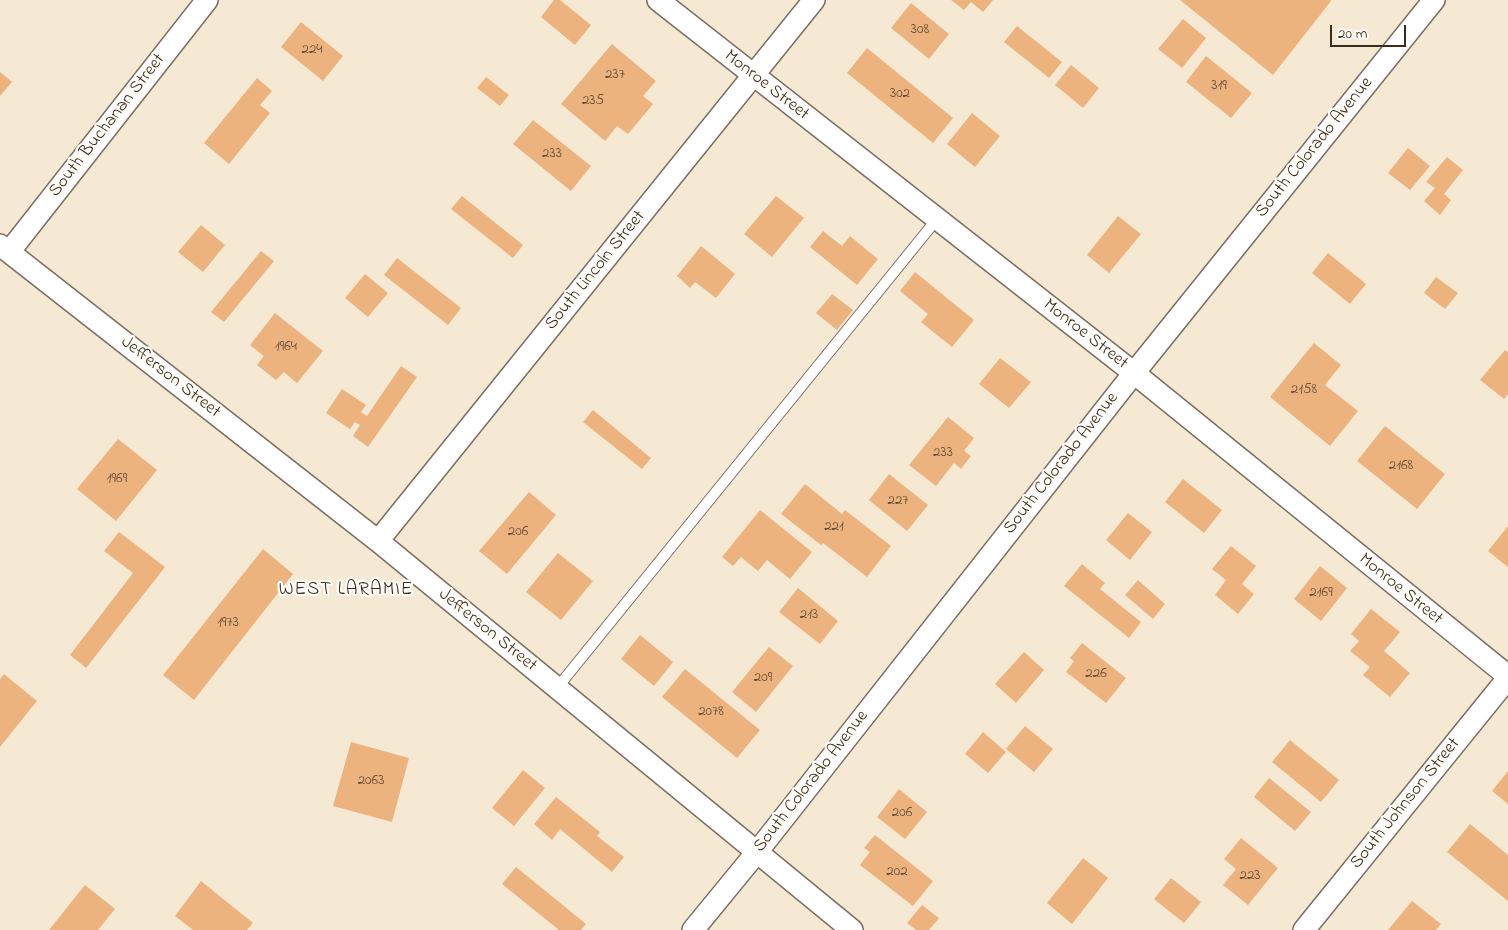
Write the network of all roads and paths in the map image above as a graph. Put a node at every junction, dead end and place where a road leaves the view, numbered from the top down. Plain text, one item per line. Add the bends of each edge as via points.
1 (207, 0) edge
2 (658, 0) edge
3 (814, 0) edge
4 (1434, 0) edge
5 (753, 76) junction
6 (937, 219) junction
7 (5, 249) edge
8 (1134, 373) junction
9 (378, 541) junction
10 (1508, 677) edge
11 (557, 688) junction
12 (757, 852) junction
13 (693, 930) edge
14 (852, 930) edge
15 (1304, 930) edge

1 - 7 street, South Buchanan Street
2 - 5 street, Monroe Street
3 - 5 street, South Lincoln Street
4 - 8 street, South Colorado Avenue
5 - 6 street, Monroe Street
5 - 9 street, South Lincoln Street
6 - 8 street, Monroe Street
6 - 11 lane
7 - 9 street, Jefferson Street
8 - 10 street, Monroe Street
8 - 12 street, South Colorado Avenue
9 - 11 street, Jefferson Street
10 - 15 street, South Johnson Street
11 - 12 street, Jefferson Street
12 - 13 street, South Colorado Avenue
12 - 14 street, Jefferson Street

